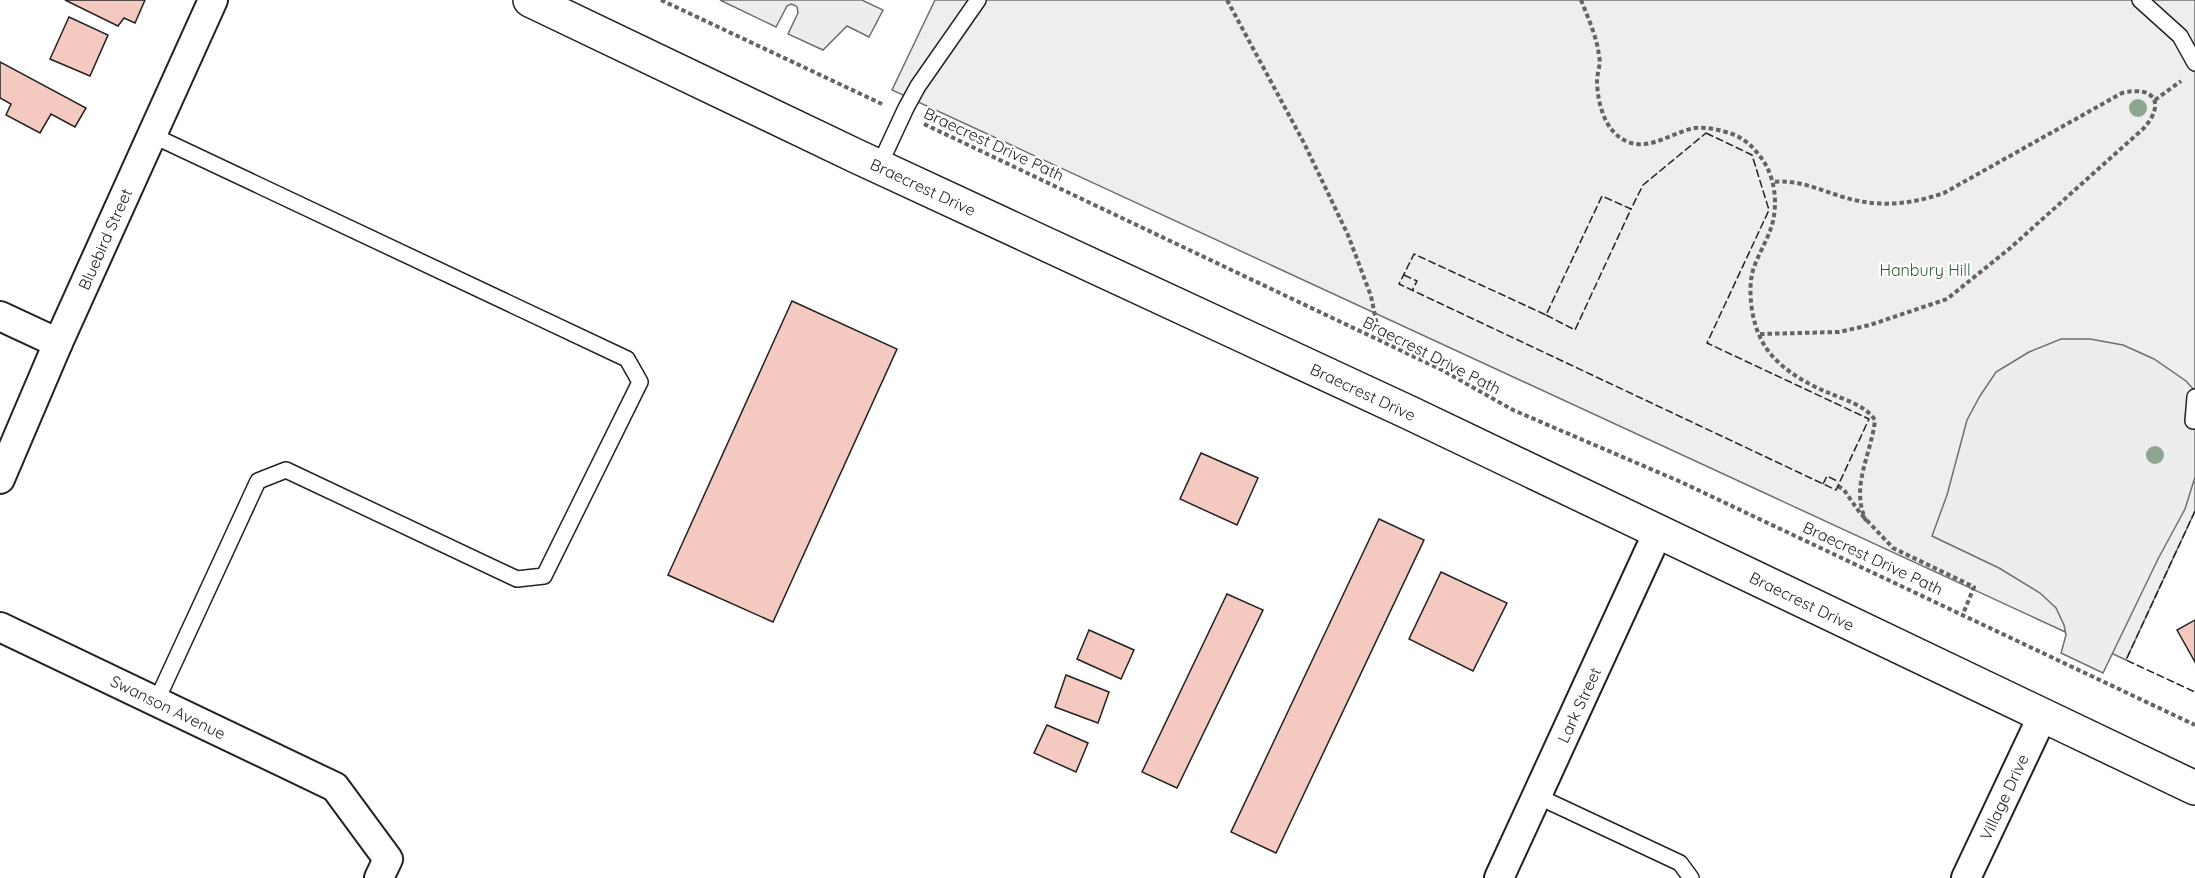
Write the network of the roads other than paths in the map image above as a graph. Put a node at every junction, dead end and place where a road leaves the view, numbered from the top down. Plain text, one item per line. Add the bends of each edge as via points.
1 (213, 0) edge
2 (530, 0) edge
3 (978, 0) edge
4 (2140, 0) edge
5 (2195, 63) edge
6 (152, 135) junction
7 (879, 166) junction
8 (0, 316) edge
9 (58, 343) junction
10 (2195, 397) edge
11 (2193, 421) dead end
12 (0, 479) edge
13 (1658, 532) junction
14 (0, 627) edge
15 (156, 702) junction
16 (2043, 715) junction
17 (2195, 788) edge
18 (1537, 796) junction
19 (379, 878) edge
20 (1499, 878) edge
21 (1691, 878) edge
22 (1966, 878) edge

1 - 6 street, Bluebird Street
2 - 7 street, Braecrest Drive
3 - 7 lane via 918,86
4 - 5 lane via 2180,36
6 - 9 street, Bluebird Street
6 - 15 lane via 627,359 640,382 544,576 517,579 286,470 258,481
7 - 13 street, Braecrest Drive
8 - 9 street
9 - 12 street, Bluebird Street
10 - 11 lane
13 - 16 street, Braecrest Drive
13 - 18 street, Lark Street
14 - 15 street, Swanson Avenue
15 - 19 street, Swanson Avenue via 336,787 388,859
16 - 17 street, Braecrest Drive
16 - 22 street, Village Drive
18 - 20 street, Lark Street
18 - 21 lane via 1680,863

